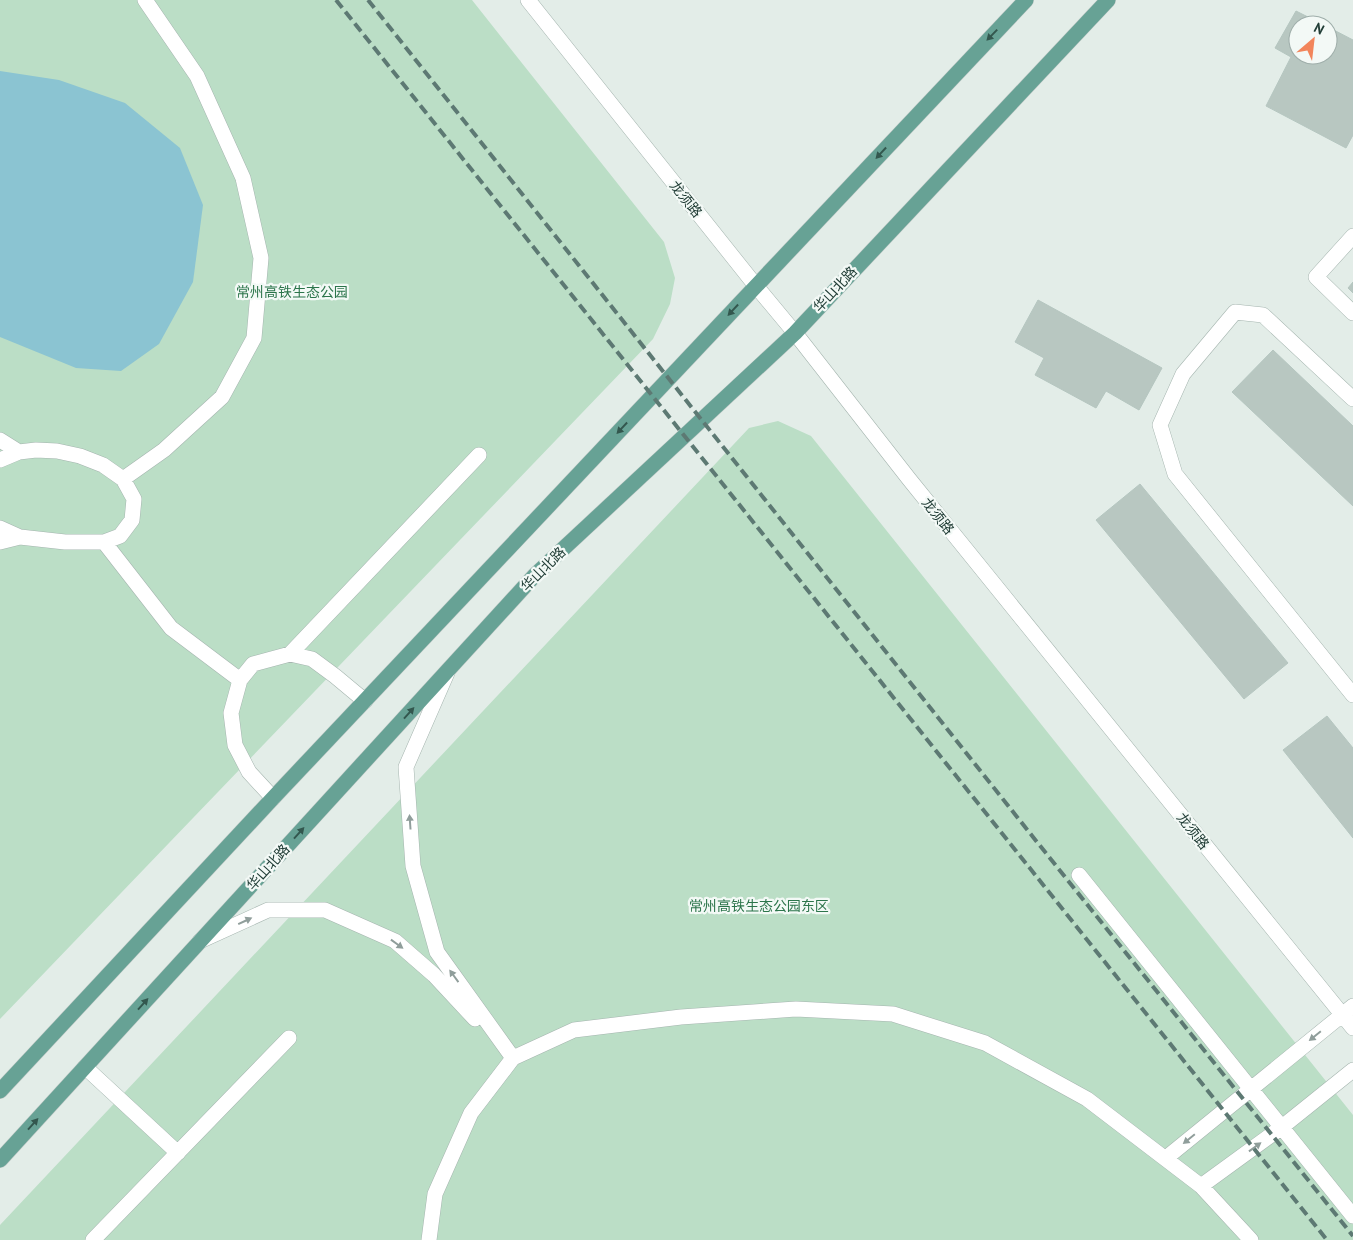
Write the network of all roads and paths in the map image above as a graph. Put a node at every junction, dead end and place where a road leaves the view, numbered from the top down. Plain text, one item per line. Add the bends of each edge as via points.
1 (145, 0) edge
2 (528, 0) edge
3 (1026, 0) edge
4 (1108, 0) edge
5 (1353, 236) edge
6 (756, 286) junction
7 (1353, 313) edge
8 (795, 333) junction
9 (1353, 399) edge
10 (0, 440) edge
11 (19, 452) junction
12 (479, 455) dead end
13 (0, 460) edge
14 (123, 479) junction
15 (0, 528) edge
16 (20, 537) junction
17 (0, 542) edge
18 (104, 542) junction
19 (290, 654) junction
20 (449, 669) junction
21 (240, 680) junction
22 (1353, 695) edge
23 (365, 701) junction
24 (273, 798) junction
25 (1079, 875) dead end
26 (200, 941) junction
27 (1347, 1010) edge
28 (1353, 1028) edge
29 (290, 1038) dead end
30 (513, 1058) junction
31 (85, 1067) junction
32 (1353, 1070) edge
33 (1251, 1089) junction
34 (0, 1091) edge
35 (1282, 1127) junction
36 (178, 1153) junction
37 (1166, 1158) junction
38 (0, 1160) edge
39 (1201, 1186) junction
40 (1353, 1216) edge
41 (93, 1240) edge
42 (429, 1240) edge
43 (1250, 1240) edge

1 - 14 street via 197,76 243,178 261,258 254,338 222,397 164,450
2 - 6 street, 龙须路
3 -> 6 main road
4 - 8 main road, 华山北路
5 - 7 street via 1316,277
6 - 8 street, 龙须路
6 -> 23 main road
8 - 20 main road, 华山北路 via 535,575
8 - 27 street, 龙须路 via 915,487
9 - 22 street via 1263,315 1235,312 1184,374 1160,425 1175,474
10 - 11 street
11 - 13 street
11 - 14 street via 57,451 80,456
12 - 19 street
14 - 18 street via 134,499 132,520 120,536
15 - 16 street
16 - 17 street
16 - 18 street
18 - 21 street via 171,628
19 - 21 street via 253,664
19 - 23 street via 312,660
26 -> 20 main road, 华山北路
30 -> 20 street via 437,952 413,866 406,767
21 - 24 street via 231,713 235,745 249,772
23 - 24 main road
24 - 34 main road
25 - 33 street
26 -> 30 street via 268,910 325,910 394,941 434,975
31 -> 26 main road, 华山北路
27 - 28 street, 龙须路
27 -> 33 street
29 - 36 street
30 - 37 street via 574,1030 662,1019 796,1009 893,1014 985,1043 1087,1099
30 - 42 street via 471,1113 435,1194
31 - 36 street
38 -> 31 main road, 华山北路
32 - 35 street
33 - 35 street
33 -> 37 street
39 -> 35 street
35 - 40 street
36 - 41 street
37 - 39 street
39 - 43 street

